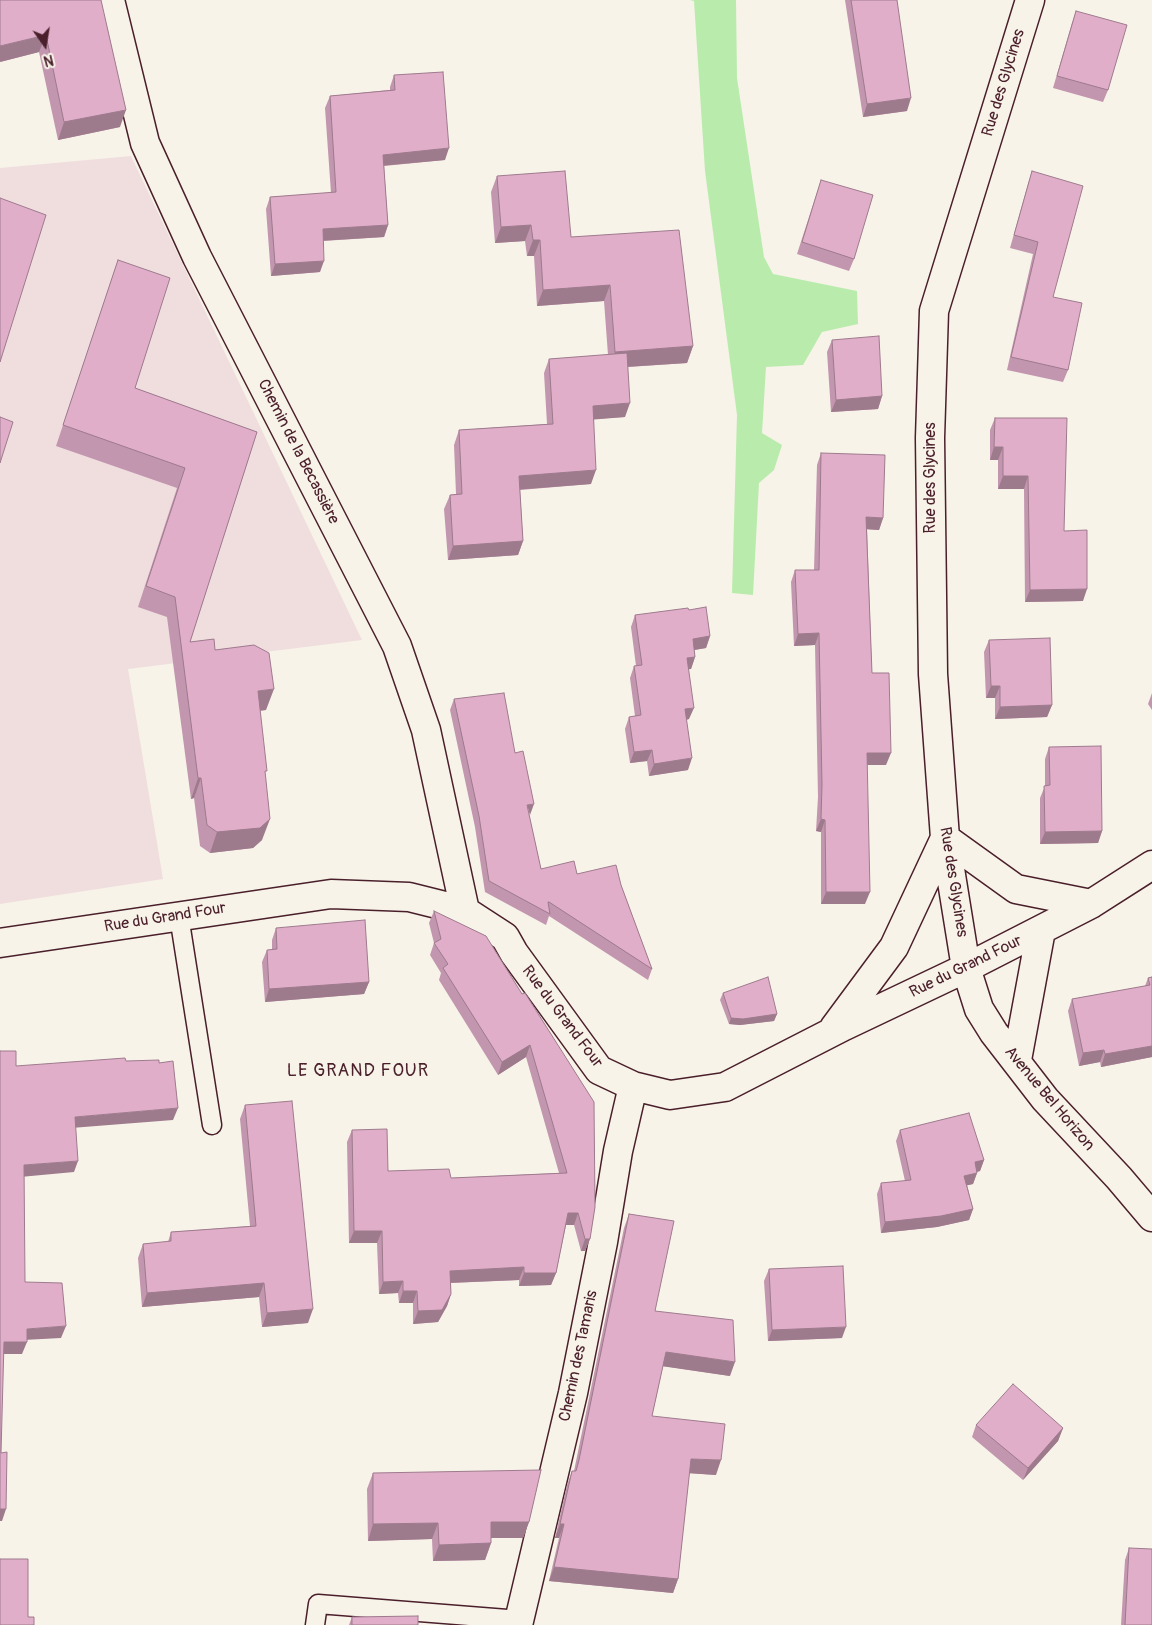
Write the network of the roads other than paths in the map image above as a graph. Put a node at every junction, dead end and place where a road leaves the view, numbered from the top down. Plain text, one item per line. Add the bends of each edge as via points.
1 (110, 0) edge
2 (1030, 0) edge
3 (945, 838) junction
4 (1152, 865) edge
5 (1091, 904) junction
6 (465, 911) junction
7 (180, 916) junction
8 (1041, 930) junction
9 (0, 943) edge
10 (966, 968) junction
11 (830, 1033) junction
12 (1017, 1060) junction
13 (633, 1086) junction
14 (212, 1125) dead end
15 (1152, 1217) edge
16 (519, 1623) edge
17 (315, 1625) edge

1 - 6 street, Chemin de la Becassière via 145,143 198,257 397,646 426,730
2 - 3 street, Rue des Glycines via 934,311 930,438 933,674
3 - 5 street via 1016,889
3 - 10 street, Rue des Glycines
3 - 11 street via 894,947
4 - 5 street, Rue du Grand Four
5 - 8 street, Rue du Grand Four
6 - 7 street, Rue du Grand Four via 409,896 331,894
6 - 13 street, Rue du Grand Four via 505,937 599,1070
7 - 9 street, Rue du Grand Four
7 - 14 lane
8 - 10 street, Rue du Grand Four
8 - 12 street
10 - 11 street, Rue du Grand Four
10 - 12 street, Avenue Bel Horizon via 979,1009
11 - 13 street, Rue du Grand Four via 725,1087 670,1095
12 - 15 street, Avenue Bel Horizon via 1045,1099
13 - 16 street, Chemin des Tamaris via 572,1392
16 - 17 lane via 318,1604

